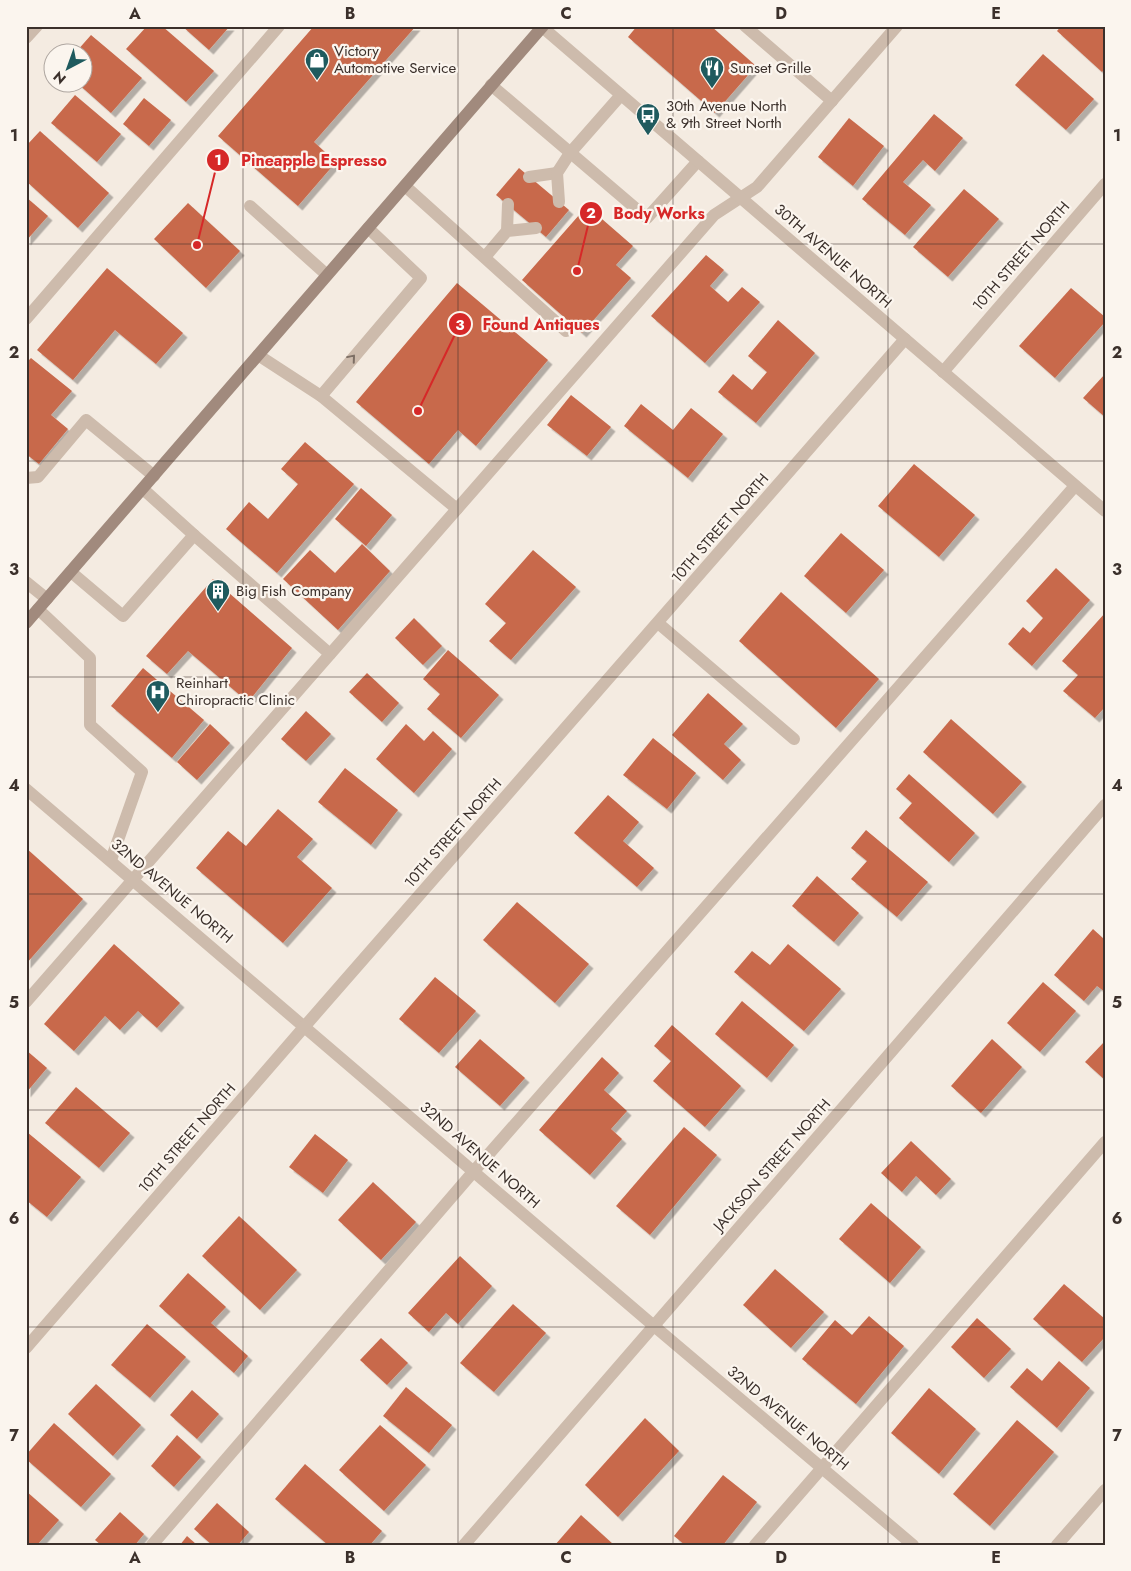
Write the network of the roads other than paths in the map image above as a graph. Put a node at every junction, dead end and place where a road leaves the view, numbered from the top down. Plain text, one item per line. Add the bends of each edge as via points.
1 (36, 26) edge
2 (279, 26) edge
3 (745, 26) edge
4 (897, 26) edge
5 (542, 27) edge
6 (26, 38) edge
7 (492, 85) junction
8 (621, 95) junction
9 (832, 101) junction
10 (570, 153) junction
11 (698, 161) junction
12 (557, 173) junction
13 (529, 177) dead end
14 (1105, 184) edge
15 (405, 186) junction
16 (740, 197) junction
17 (559, 202) dead end
18 (508, 204) dead end
19 (250, 206) dead end
20 (368, 228) junction
21 (536, 228) dead end
22 (508, 231) junction
23 (485, 257) junction
24 (327, 275) junction
25 (26, 319) edge
26 (566, 331) dead end
27 (905, 339) junction
28 (258, 355) junction
29 (943, 372) junction
30 (321, 396) junction
31 (154, 476) junction
32 (26, 478) edge
33 (1075, 486) junction
34 (143, 488) junction
35 (456, 509) junction
36 (1105, 511) edge
37 (194, 535) junction
38 (71, 572) junction
39 (26, 582) edge
40 (47, 599) junction
41 (38, 609) junction
42 (26, 623) edge
43 (658, 623) junction
44 (330, 654) junction
45 (794, 739) dead end
46 (26, 788) edge
47 (1105, 805) edge
48 (110, 860) junction
49 (133, 879) junction
50 (26, 1002) edge
51 (305, 1026) junction
52 (1105, 1142) edge
53 (474, 1171) junction
54 (654, 1326) junction
55 (26, 1348) edge
56 (822, 1468) junction
57 (1105, 1490) edge
58 (152, 1545) edge
59 (464, 1545) edge
60 (755, 1545) edge
61 (913, 1545) edge
62 (1056, 1545) edge

1 - 6 street
2 - 25 street
3 - 9 street
4 - 9 street
5 - 7 main road
5 - 8 street, 30TH AVENUE NORTH
7 - 10 street
7 - 15 main road
8 - 10 street
8 - 11 street, 30TH AVENUE NORTH
9 - 16 street via 757,187
10 - 11 street via 647,218
10 - 12 street
11 - 16 street, 30TH AVENUE NORTH
12 - 13 street
12 - 17 street
14 - 29 street, 10TH STREET NORTH
15 - 20 main road
15 - 23 street
16 - 27 street, 30TH AVENUE NORTH
16 - 35 street via 714,214
18 - 22 street
19 - 24 street
20 - 24 main road
30 -> 20 street via 420,278
21 - 22 street
22 - 23 street
23 - 26 street
24 - 28 main road
27 - 29 street, 30TH AVENUE NORTH
27 - 43 street, 10TH STREET NORTH
28 - 30 street
28 - 31 main road
29 - 33 street, 30TH AVENUE NORTH
30 - 35 street
31 - 32 street via 86,420 38,477
31 - 34 main road
33 - 36 street, 30TH AVENUE NORTH
33 - 53 street
34 - 37 street
34 - 38 main road
35 - 44 street
37 - 38 street via 123,616
37 - 44 street
38 - 40 main road
39 - 40 street
40 - 41 main road
41 - 42 main road
41 - 48 street via 90,658 90,725 142,772
43 - 45 street
43 - 51 street, 10TH STREET NORTH
44 - 49 street
46 - 48 street, 32ND AVENUE NORTH
47 - 54 street, JACKSON STREET NORTH
48 - 49 street, 32ND AVENUE NORTH
49 - 50 street
49 - 51 street, 32ND AVENUE NORTH
51 - 53 street, 32ND AVENUE NORTH
51 - 55 street, 10TH STREET NORTH
52 - 56 street
53 - 54 street, 32ND AVENUE NORTH
53 - 58 street
54 - 56 street, 32ND AVENUE NORTH
54 - 59 street, JACKSON STREET NORTH
56 - 60 street
56 - 61 street, 32ND AVENUE NORTH
57 - 62 street

